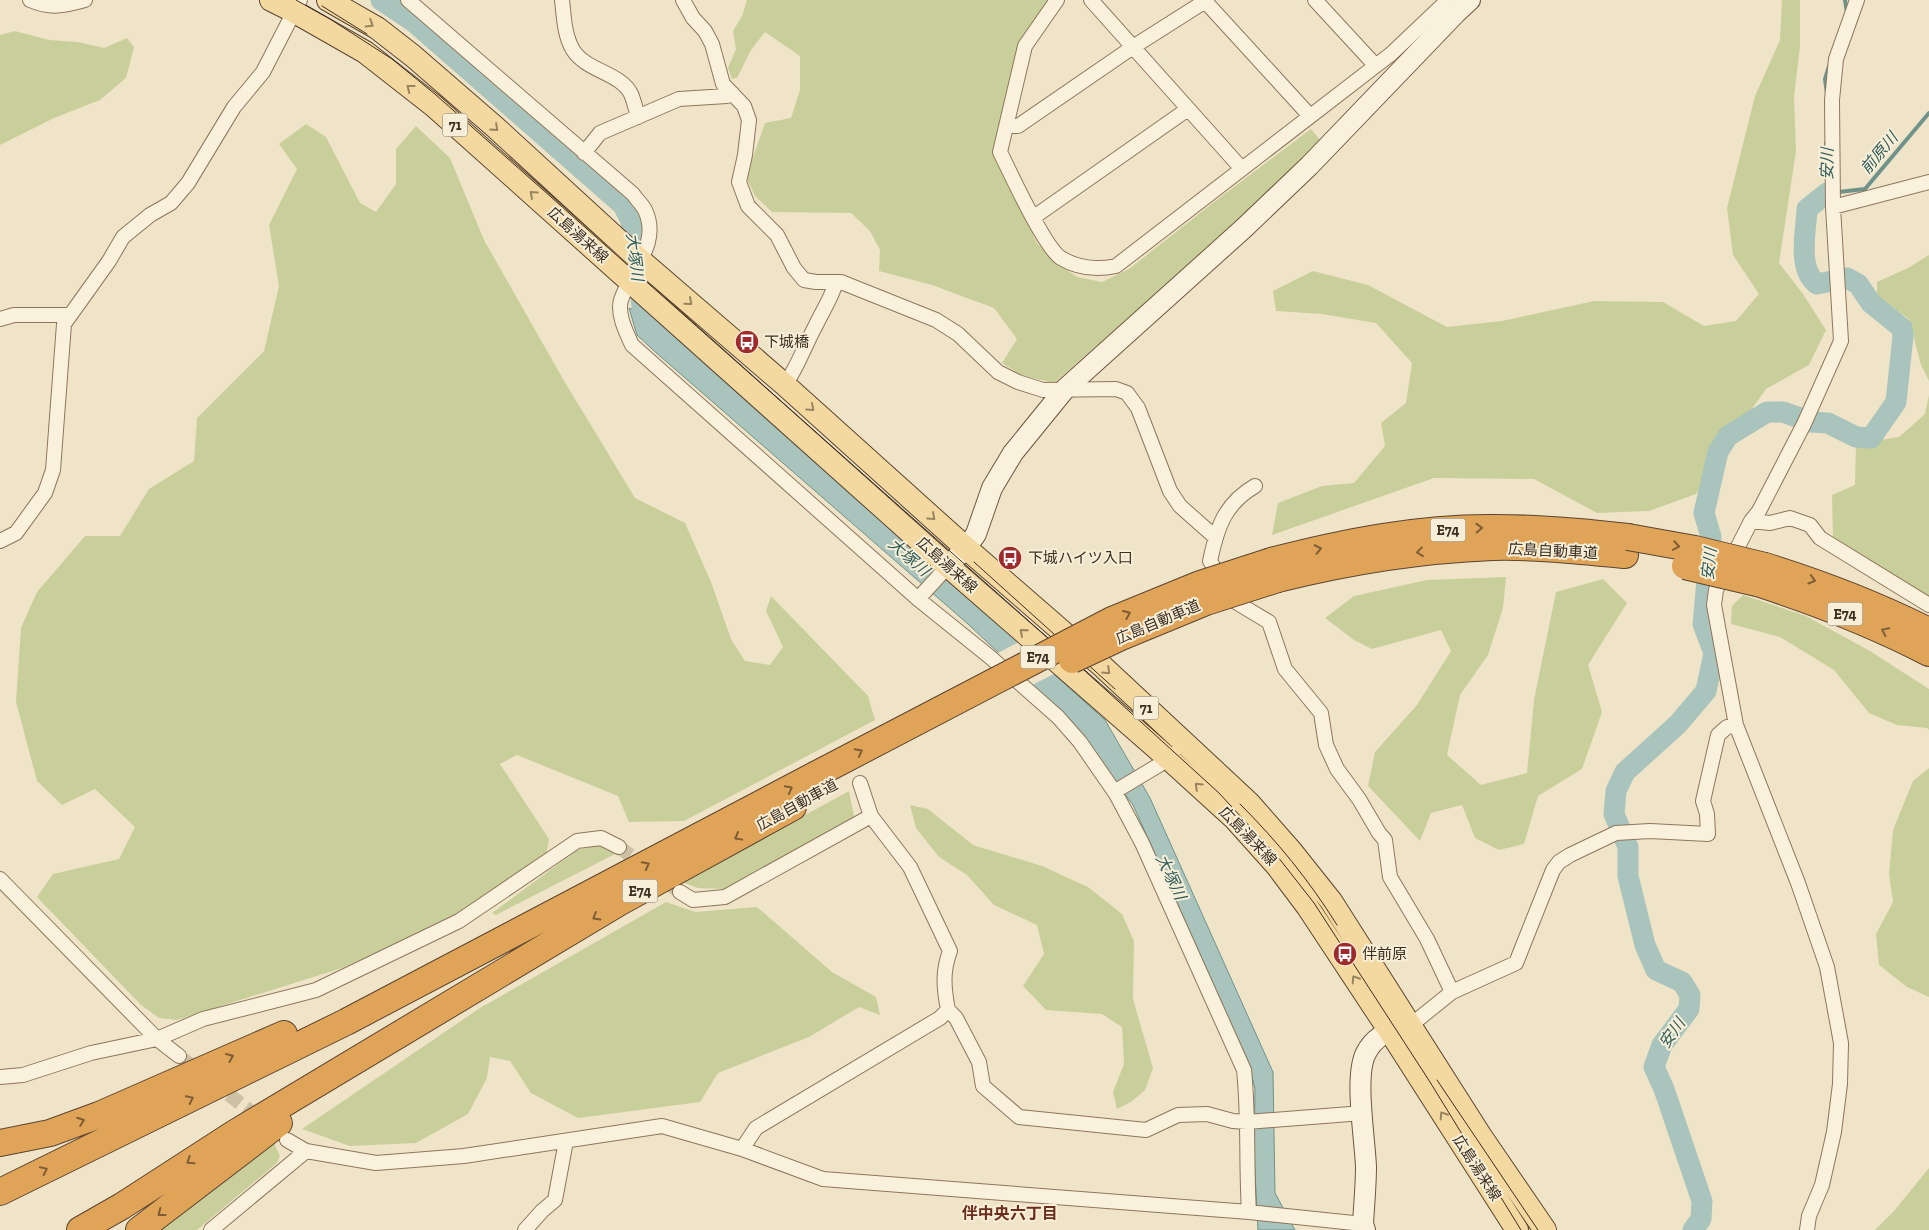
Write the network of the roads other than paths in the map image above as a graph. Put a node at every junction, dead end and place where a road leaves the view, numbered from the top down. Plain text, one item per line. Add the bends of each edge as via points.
1 (30, 0) edge
2 (85, 0) edge
3 (271, 0) edge
4 (328, 0) edge
5 (408, 0) edge
6 (562, 0) edge
7 (683, 0) edge
8 (1057, 0) edge
9 (1091, 0) edge
10 (1205, 0) edge
11 (1448, 0) edge
12 (1470, 0) edge
13 (1857, 0) edge
14 (1322, 2) edge
15 (297, 5) edge
16 (1133, 47) junction
17 (1375, 65) junction
18 (732, 93) junction
19 (1188, 109) junction
20 (1310, 116) junction
21 (638, 117) junction
22 (1006, 126) junction
23 (584, 152) junction
24 (1242, 169) junction
25 (1929, 182) edge
26 (1833, 207) junction
27 (1034, 217) junction
28 (647, 258) junction
29 (626, 282) junction
30 (836, 282) junction
31 (70, 315) junction
32 (0, 319) edge
33 (786, 385) junction
34 (1065, 389) junction
35 (1255, 486) dead end
36 (1751, 521) junction
37 (1215, 537) junction
38 (0, 541) edge
39 (966, 548) junction
40 (946, 568) junction
41 (1761, 574) junction
42 (921, 596) junction
43 (1929, 604) edge
44 (1929, 631) edge
45 (1929, 653) edge
46 (1736, 725) junction
47 (1176, 750) junction
48 (821, 782) junction
49 (860, 783) dead end
50 (1118, 792) junction
51 (871, 816) junction
52 (619, 847) tunnel mouth
53 (0, 879) edge
54 (680, 892) tunnel mouth
55 (509, 935) junction
56 (1452, 992) junction
57 (457, 1000) junction
58 (948, 1010) junction
59 (1411, 1025) junction
60 (1389, 1030) junction
61 (157, 1039) junction
62 (179, 1056) tunnel mouth
63 (0, 1077) edge
64 (1363, 1113) junction
65 (1250, 1122) junction
66 (287, 1140) dead end
67 (566, 1141) junction
68 (0, 1143) edge
69 (742, 1149) junction
70 (306, 1151) junction
71 (0, 1192) edge
72 (1253, 1212) junction
73 (1364, 1227) edge
74 (80, 1230) edge
75 (140, 1230) edge
76 (211, 1230) edge
77 (525, 1230) edge
78 (1516, 1230) edge
79 (1545, 1230) edge
80 (1807, 1230) edge

1 - 2 street via 61,7
3 - 15 main road, 広島湯来線 / 71
4 -> 28 main road, 広島湯来線 / 71 via 377,28 413,56 616,237
5 - 23 street
6 - 21 street via 572,49 582,61 620,82 631,94
7 - 18 street via 693,18 705,30 723,84
8 - 22 street via 1025,46
9 - 16 street
10 - 16 street
10 - 20 street
11 - 17 street
12 - 34 street via 1244,229
13 - 26 street via 1836,59 1832,100
14 - 17 street
29 -> 15 main road, 広島湯来線 / 71 via 434,106
15 - 31 street via 263,72 234,107 188,183 171,203 123,237
16 - 19 street
16 - 22 street via 1018,126
17 - 20 street
18 - 21 street via 679,100
18 - 30 street via 744,106 748,120 739,182 748,206 777,235 804,280
19 - 24 street
19 - 27 street
20 - 24 street
21 - 23 street via 600,133
22 - 27 street via 1000,152
23 - 28 street via 633,194 644,209 649,228
24 - 27 street via 1116,266 1100,270 1076,265 1060,257
25 - 26 street
26 - 36 street via 1841,341 1805,420
28 - 29 street
28 -> 33 main road, 広島湯来線 / 71
29 - 40 main road, 広島湯来線 / 71 via 657,305
29 - 42 street via 621,302 623,324 632,345
30 - 33 street via 832,298
30 - 34 street via 936,320 958,334 998,372 1018,382 1043,390
31 - 32 street via 14,315
31 - 38 street via 64,324 53,470 45,493 16,533
33 -> 39 main road, 広島湯来線 / 71
34 - 37 street via 1127,393 1138,408 1170,491 1180,506
34 - 39 street via 1014,453 992,488 976,534
35 - 37 street via 1240,494 1229,508
36 - 43 street via 1770,523 1790,518 1810,524 1820,538
36 - 46 street via 1716,590 1714,605
37 - 56 street via 1210,561 1234,602 1269,622 1285,669 1321,714 1326,746 1337,769 1385,840 1390,877 1428,939
39 - 40 street
39 -> 47 main road, 広島湯来線 / 71 via 1102,666
40 - 42 street
47 -> 40 main road, 広島湯来線 / 71
41 -> 44 highway, 広島自動車道 / E74 via 1824,584
45 -> 41 highway, 広島自動車道 / E74
41 - 48 highway, 広島自動車道 / E74, bridge via 1696,549 1627,546 1562,530 1494,528 1428,531 1316,549 1275,570 1200,584 1112,620
42 - 50 street via 1058,717
46 - 56 street via 1718,735 1703,801 1708,834 1621,832 1570,855 1553,870 1516,963
46 - 80 street via 1798,882 1827,967 1841,1043 1834,1132 1822,1185 1809,1216
47 - 50 street
47 - 59 main road, 広島湯来線 / 71 via 1249,803 1292,852 1331,901
60 -> 47 main road, 広島湯来線 / 71 via 1277,866
55 -> 48 highway, 広島自動車道 / E74
48 -> 57 highway, 広島自動車道 / E74
49 - 51 street
50 - 65 street via 1244,1070
51 - 54 street via 725,896 693,900
51 - 58 street via 910,867 950,951 943,988
52 - 61 street via 601,838 577,841 459,921 316,990 203,1019
53 - 61 street
68 -> 55 highway via 50,1133 99,1115
71 -> 55 highway via 346,1022
56 - 59 street
57 -> 74 highway
57 -> 75 highway via 318,1093
58 - 65 street via 956,1018 978,1062 983,1086 1019,1117 1146,1130 1178,1116 1207,1114 1233,1122
58 - 69 street via 940,1018 756,1128
59 - 60 street
59 - 79 main road, 広島湯来線 / 71
60 - 64 street via 1365,1053 1360,1071
78 -> 60 main road, 広島湯来線 / 71
61 - 62 street
61 - 63 street via 91,1054 23,1075
64 - 65 street
64 - 73 street via 1366,1166
65 - 72 street via 1246,1168
66 - 70 street
67 - 69 street via 662,1126
67 - 70 street via 464,1156 376,1163
67 - 77 street via 555,1200
69 - 72 street via 823,1179
70 - 76 street
72 - 73 street

